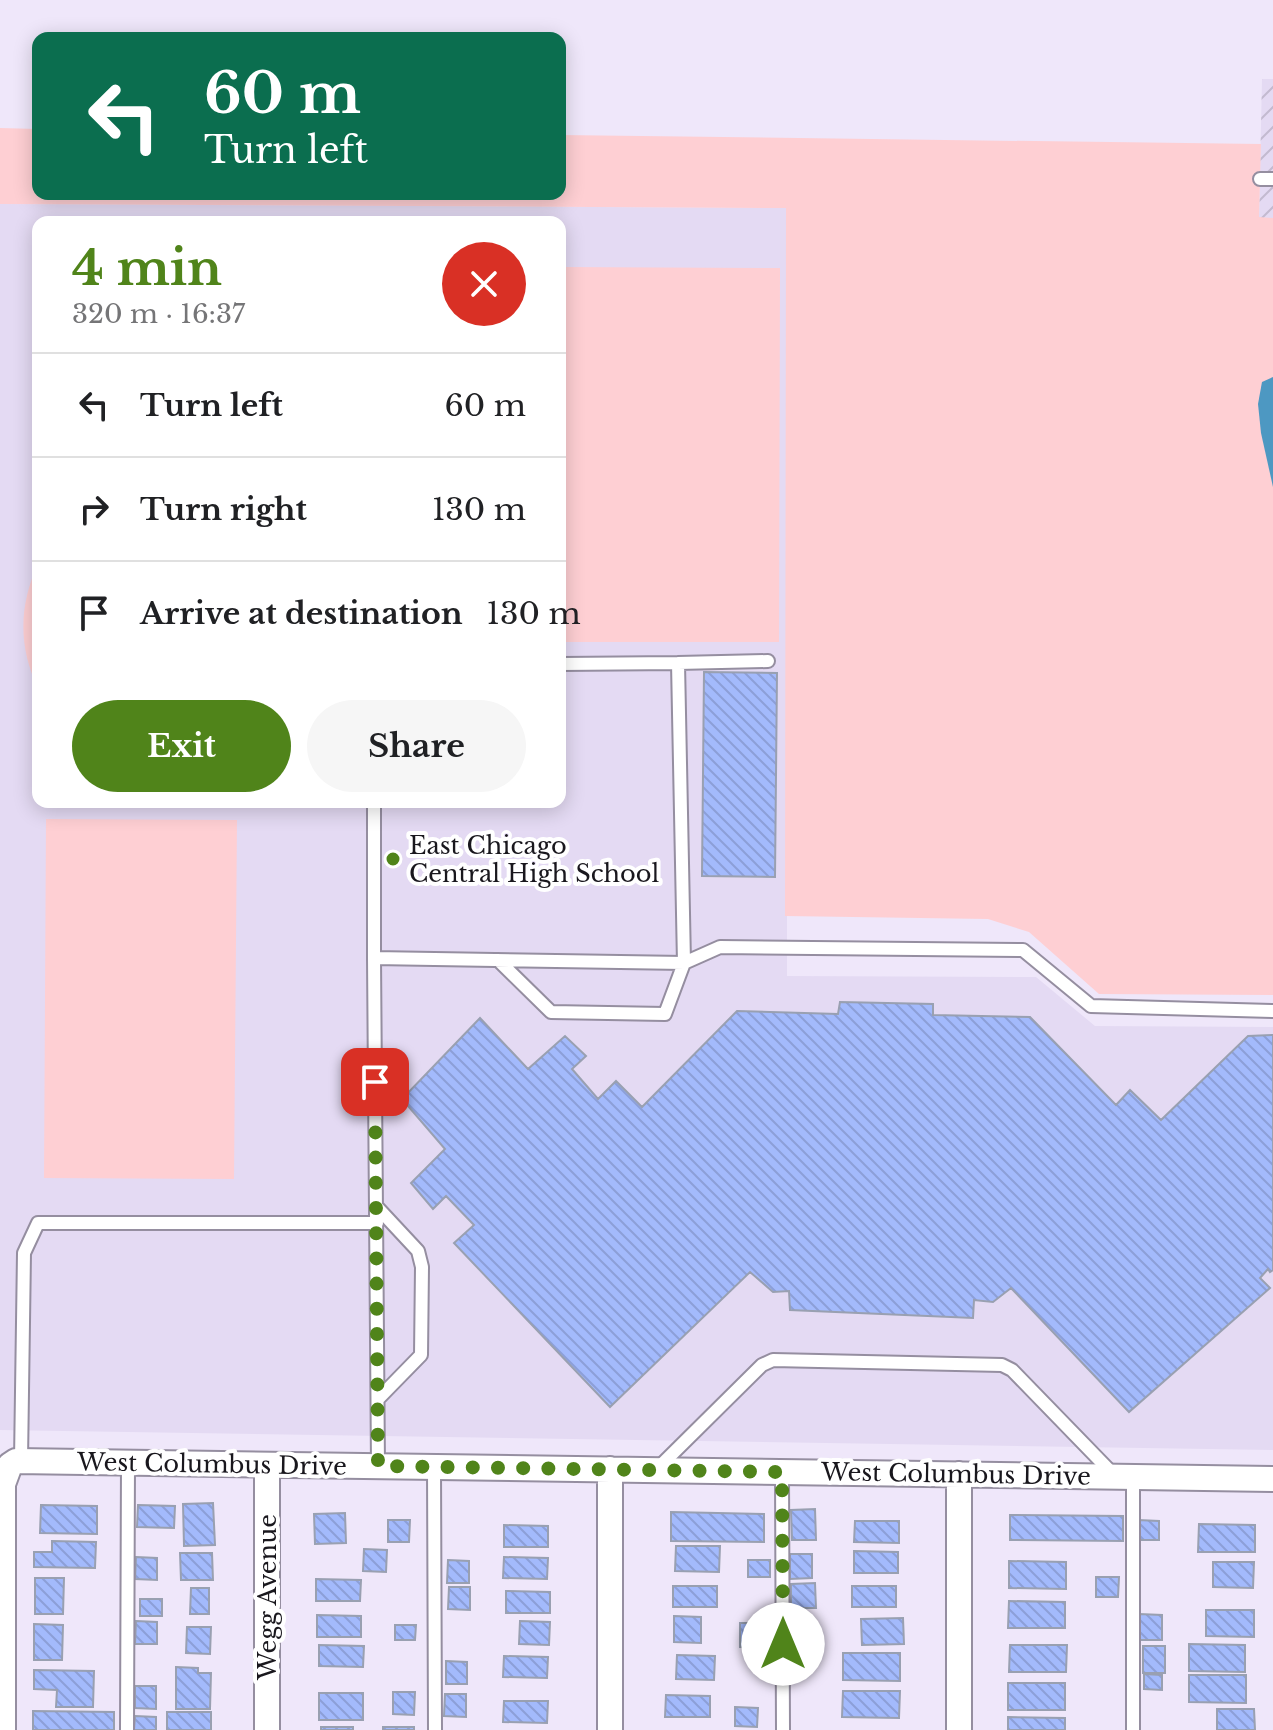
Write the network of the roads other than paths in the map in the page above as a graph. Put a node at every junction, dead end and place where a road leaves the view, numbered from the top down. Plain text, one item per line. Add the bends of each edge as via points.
1 (768, 661) dead end
2 (678, 663) junction
3 (566, 664) edge
4 (374, 808) edge
5 (374, 958) junction
6 (498, 960) junction
7 (684, 963) junction
8 (1273, 1011) edge
9 (377, 1207) junction
10 (377, 1223) junction
11 (378, 1399) junction
12 (18, 1461) junction
13 (128, 1463) junction
14 (267, 1465) junction
15 (378, 1466) junction
16 (434, 1467) junction
17 (610, 1469) junction
18 (656, 1470) junction
19 (782, 1472) junction
20 (959, 1474) junction
21 (1124, 1477) junction
22 (1273, 1479) edge
23 (3, 1730) edge
24 (127, 1730) edge
25 (267, 1730) edge
26 (435, 1730) edge
27 (610, 1730) edge
28 (783, 1730) edge
29 (959, 1730) edge
30 (1133, 1730) edge

1 - 2 lane
2 - 3 lane
2 - 7 lane
4 - 5 lane
5 - 6 lane
5 - 9 lane
6 - 7 lane
6 - 7 lane via 551,1012 665,1014
7 - 8 lane via 720,947 1023,950 1091,1006
9 - 10 lane
9 - 11 lane via 418,1251 422,1267 421,1355
10 - 11 lane
10 - 12 lane via 38,1223 24,1253
11 - 15 lane
12 - 13 street, West Columbus Drive
12 - 23 street via 5,1473 3,1484
13 - 14 street, West Columbus Drive
13 - 24 lane
14 - 15 street, West Columbus Drive
14 - 25 street, Wegg Avenue
15 - 16 street, West Columbus Drive
16 - 17 street, West Columbus Drive
16 - 26 lane
17 - 18 street, West Columbus Drive
17 - 27 street
18 - 19 street, West Columbus Drive
18 - 21 lane via 773,1360 1002,1365
19 - 20 street, West Columbus Drive
19 - 28 lane
20 - 21 street, West Columbus Drive
20 - 29 street
21 - 22 street, West Columbus Drive
21 - 30 lane

